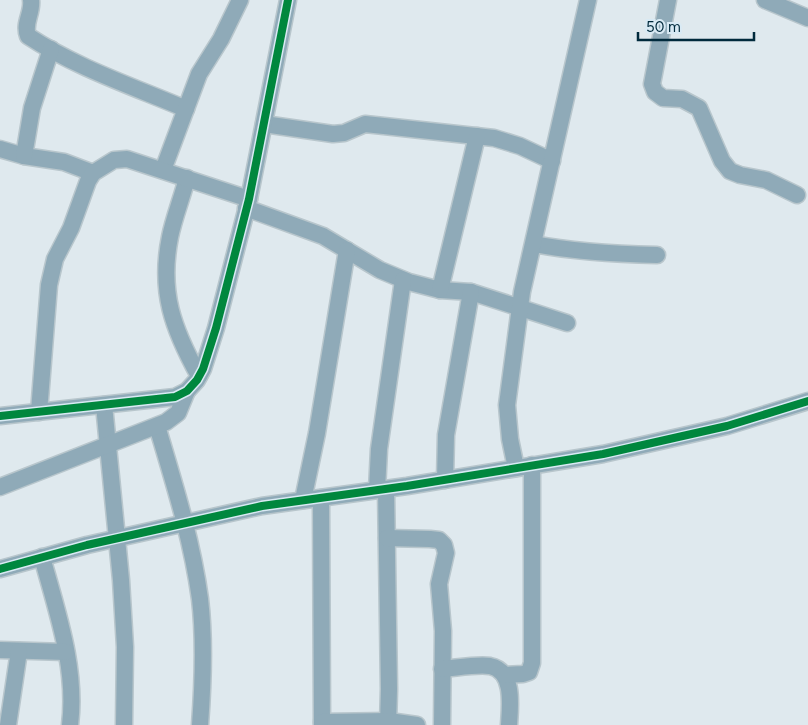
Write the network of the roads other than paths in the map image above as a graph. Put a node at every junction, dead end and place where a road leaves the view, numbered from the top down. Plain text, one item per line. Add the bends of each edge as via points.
1 (31, 0) edge
2 (240, 0) edge
3 (288, 0) edge
4 (588, 0) edge
5 (668, 0) edge
6 (765, 0) edge
7 (808, 18) edge
8 (51, 49) junction
9 (186, 109) junction
10 (264, 124) junction
11 (477, 136) junction
12 (0, 149) edge
13 (24, 156) junction
14 (552, 162) junction
15 (164, 170) junction
16 (93, 173) junction
17 (188, 178) junction
18 (797, 195) dead end
19 (248, 204) junction
20 (534, 244) junction
21 (347, 250) junction
22 (657, 254) dead end
23 (403, 280) junction
24 (440, 290) junction
25 (471, 292) junction
26 (520, 308) junction
27 (567, 323) dead end
28 (199, 376) junction
29 (187, 391) junction
30 (808, 400) edge
31 (104, 405) junction
32 (39, 412) junction
33 (0, 416) edge
34 (157, 426) junction
35 (107, 445) junction
36 (532, 465) junction
37 (516, 468) junction
38 (445, 480) junction
39 (0, 487) edge
40 (381, 489) junction
41 (321, 498) junction
42 (303, 500) junction
43 (185, 523) junction
44 (116, 538) junction
45 (387, 538) junction
46 (42, 557) junction
47 (0, 569) edge
48 (0, 650) edge
49 (20, 651) junction
50 (66, 652) junction
51 (442, 669) junction
52 (504, 675) junction
53 (322, 723) edge
54 (389, 723) edge
55 (8, 725) edge
56 (70, 725) edge
57 (124, 725) edge
58 (200, 725) edge
59 (417, 725) edge
60 (442, 725) edge
61 (509, 725) edge

1 - 8 street via 28,36
2 - 9 street via 199,74
3 - 10 street
4 - 14 street
5 - 18 street via 652,84 654,92 663,98 682,100 699,108 722,161 730,171 766,180
6 - 7 street
8 - 9 street via 123,84
8 - 13 street via 32,108
9 - 15 street
10 - 11 street via 333,134 372,124
10 - 19 street
11 - 14 street via 506,141
11 - 24 street
12 - 13 street
13 - 16 street via 64,162
14 - 20 street
15 - 16 street via 120,159
15 - 17 street
16 - 32 street via 51,272
17 - 19 street
17 - 28 street via 170,236 166,282 173,324
19 - 21 street
19 - 28 street via 216,328
20 - 22 street via 601,254
20 - 26 street
21 - 23 street
21 - 42 street
23 - 24 street
23 - 40 street via 379,449
24 - 25 street
25 - 26 street
25 - 38 street via 446,435
26 - 27 street
26 - 37 street via 507,404
28 - 29 street
29 - 31 street via 175,397
29 - 34 street via 178,413
30 - 36 street via 727,426 603,454
31 - 32 street
31 - 35 street
32 - 33 street
34 - 35 street
34 - 43 street
35 - 39 street
35 - 44 street
36 - 37 street
36 - 52 street via 532,664 529,672
37 - 38 street
38 - 40 street
40 - 41 street
40 - 45 street
41 - 42 street
41 - 53 street
42 - 43 street
43 - 44 street
43 - 58 street via 200,602
44 - 46 street
44 - 57 street via 125,647
45 - 51 street via 440,540 444,545 446,553 439,584
45 - 54 street
46 - 47 street
46 - 50 street
48 - 49 street
49 - 50 street
49 - 55 street
50 - 56 street via 72,692
51 - 52 street via 489,666
51 - 60 street
52 - 61 street via 509,685
53 - 54 street
54 - 59 street

